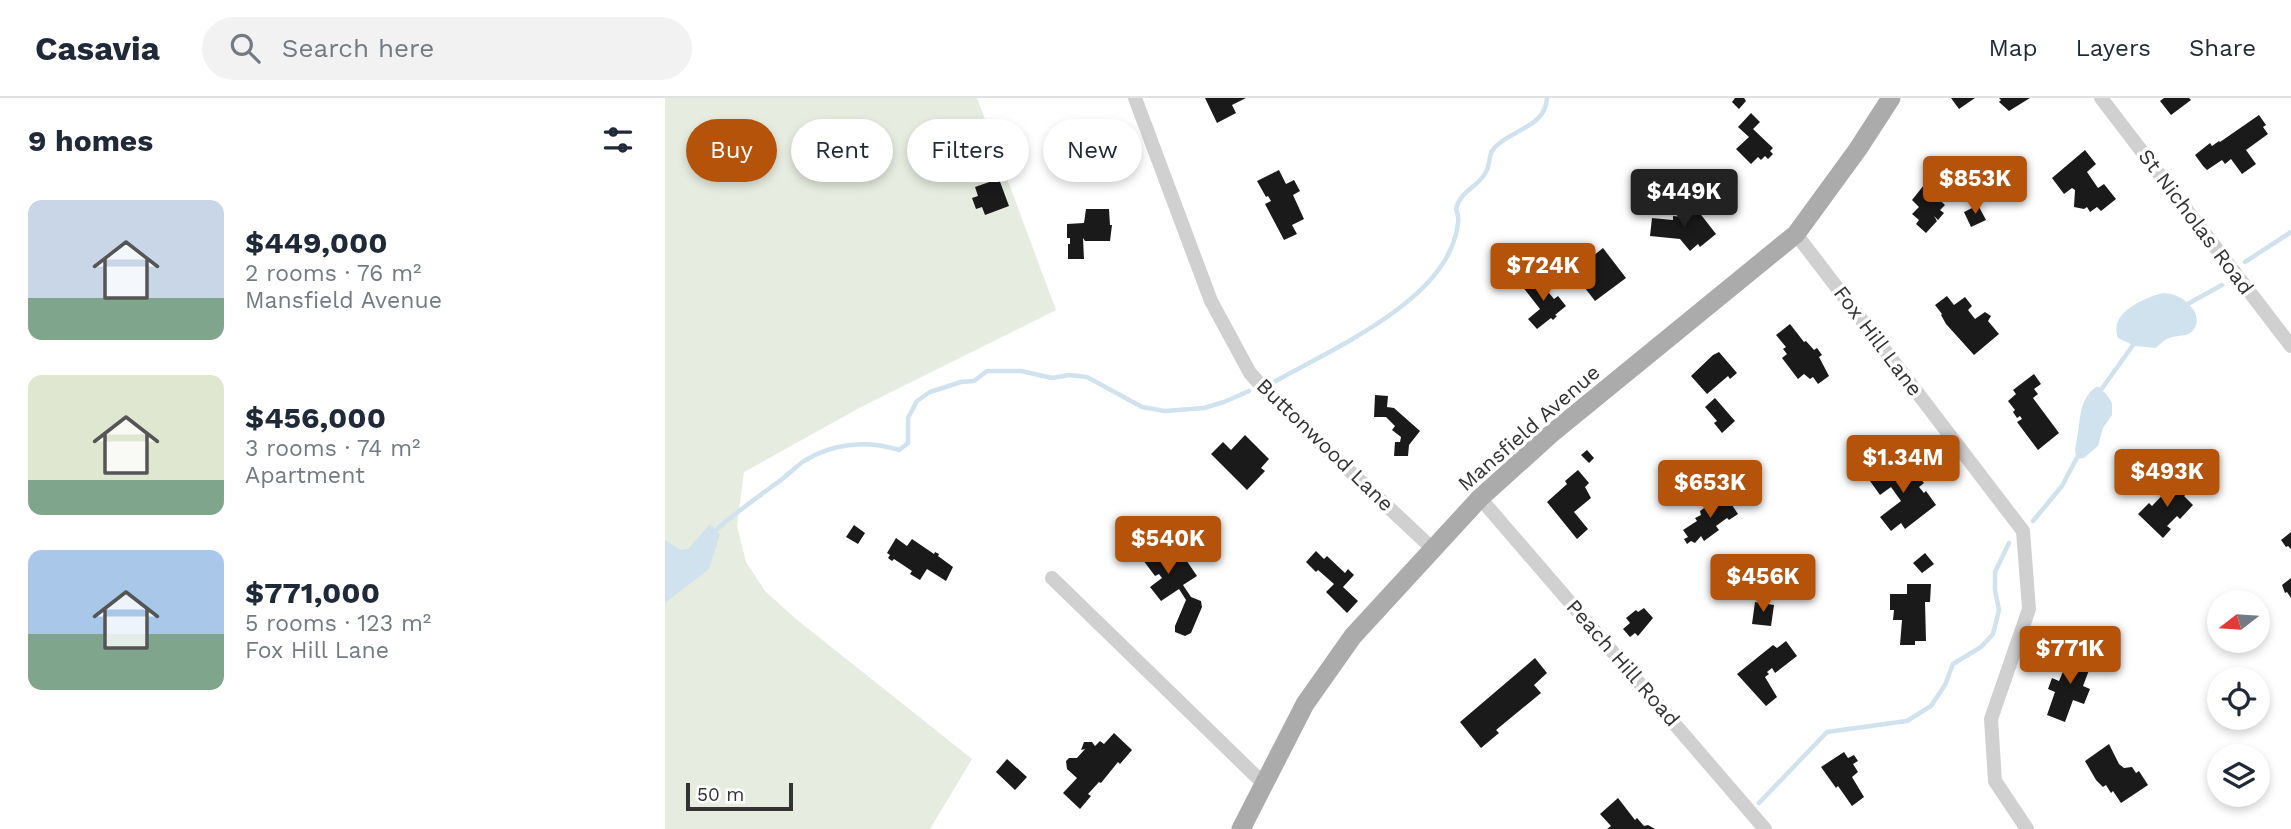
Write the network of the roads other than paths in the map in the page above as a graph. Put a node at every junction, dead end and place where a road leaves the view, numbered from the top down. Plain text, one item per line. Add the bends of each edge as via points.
1 (1135, 98) edge
2 (1891, 98) edge
3 (2101, 98) edge
4 (1796, 234) junction
5 (2291, 346) edge
6 (1480, 498) junction
7 (1434, 550) junction
8 (1052, 578) dead end
9 (1264, 784) junction
10 (1241, 829) edge
11 (1765, 829) edge
12 (2027, 829) edge

1 - 7 street, Buttonwood Lane via 1211,301 1250,373
2 - 4 main road, Mansfield Avenue
3 - 5 street, St Nicholas Road
4 - 6 main road, Mansfield Avenue via 1551,434
4 - 12 street, Fox Hill Lane via 2023,531 2029,609 1991,719 1995,781
6 - 7 main road, Mansfield Avenue
6 - 11 street, Peach Hill Road
7 - 9 main road, Mansfield Avenue via 1353,636 1305,704
8 - 9 street
9 - 10 main road, Mansfield Avenue

